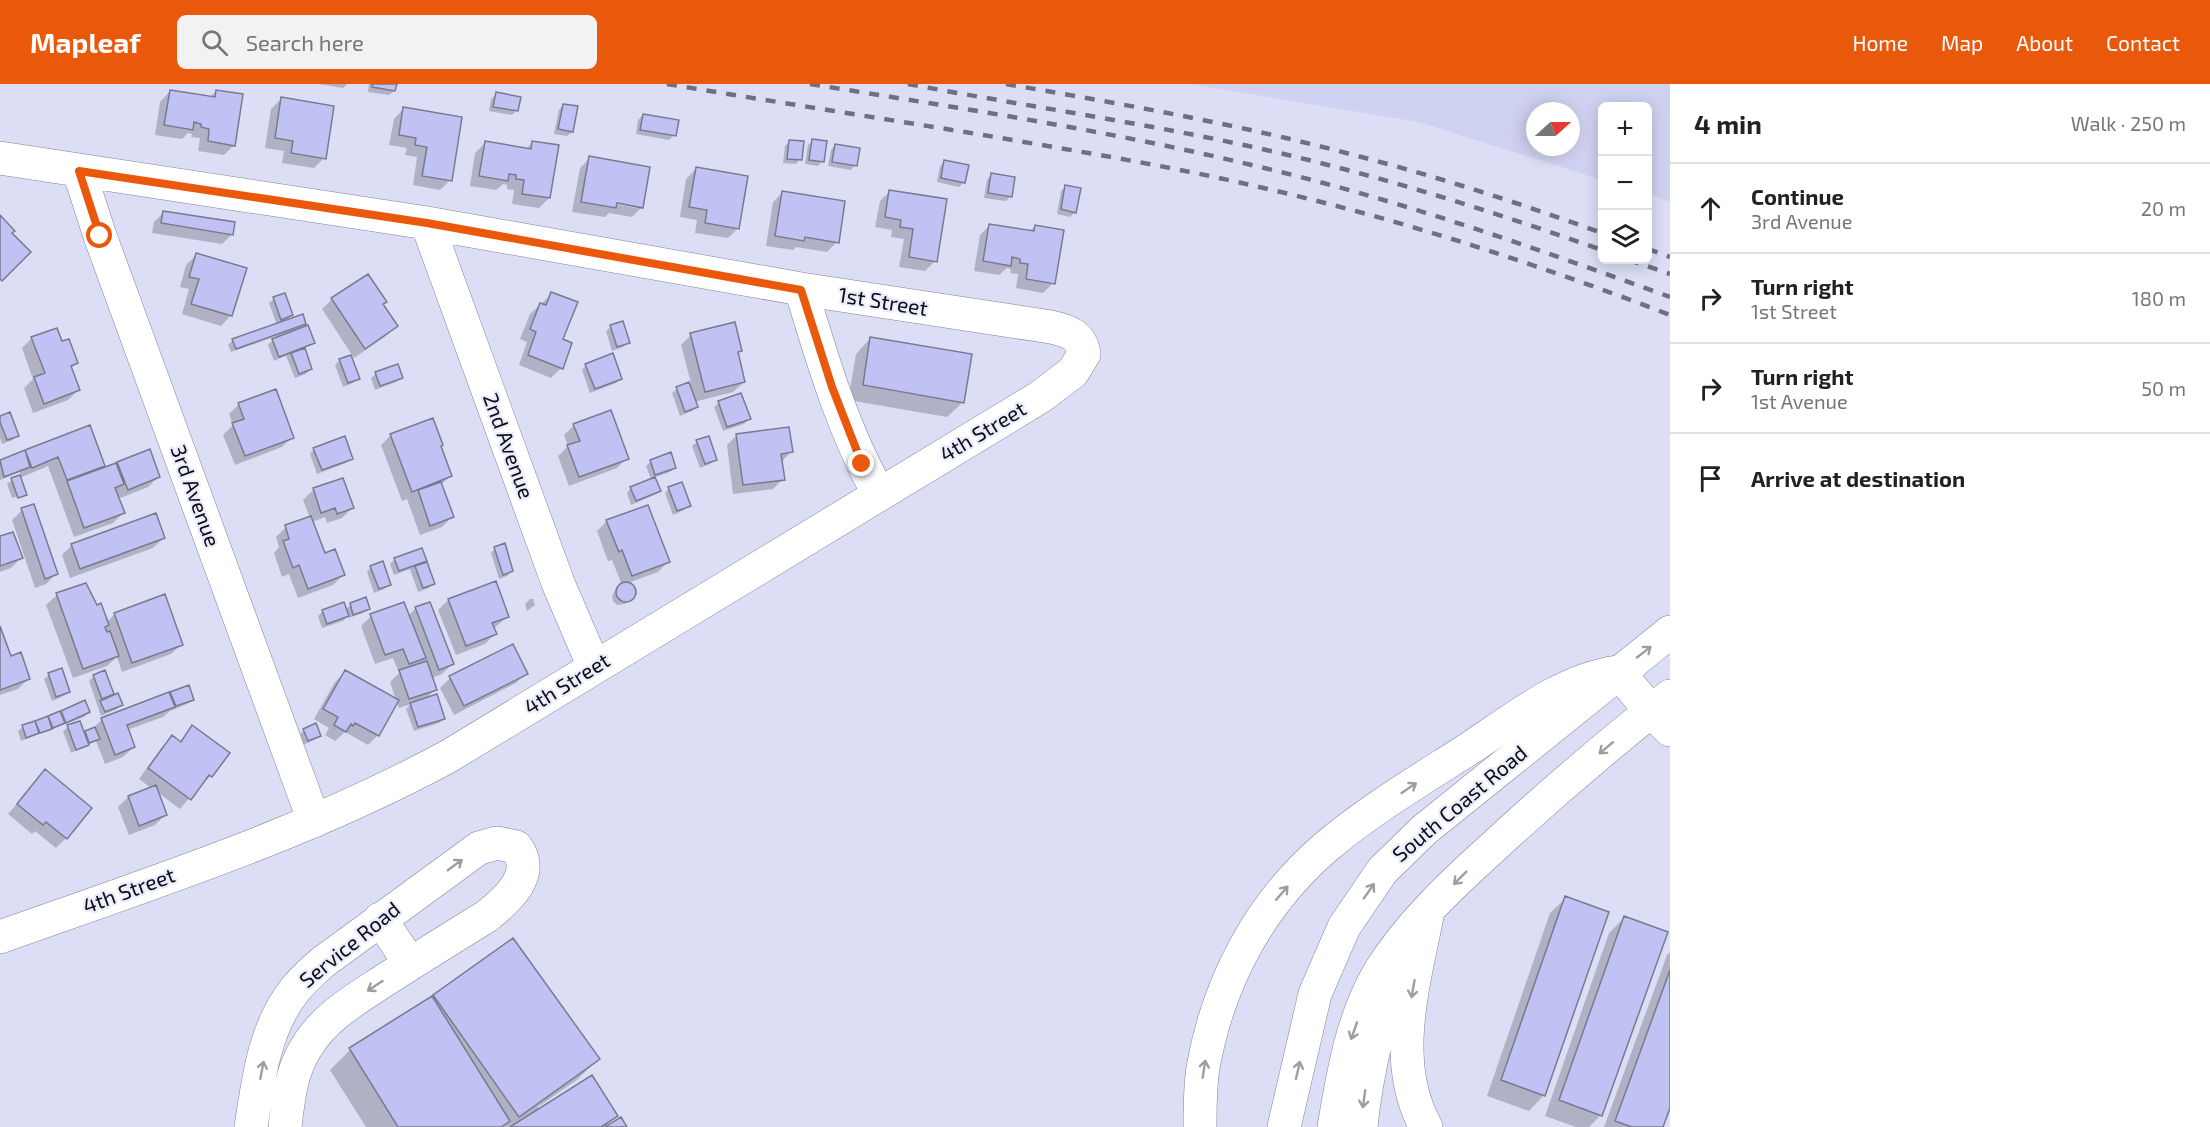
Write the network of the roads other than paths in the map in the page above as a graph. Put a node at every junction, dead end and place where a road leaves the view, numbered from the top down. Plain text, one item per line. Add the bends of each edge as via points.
1 (0, 158) edge
2 (79, 171) junction
3 (427, 223) junction
4 (801, 290) junction
5 (1083, 347) joint
6 (879, 494) junction
7 (1670, 632) edge
8 (594, 667) junction
9 (1618, 672) junction
10 (1664, 712) edge
11 (314, 821) junction
12 (1428, 911) junction
13 (380, 919) junction
14 (2, 929) edge
15 (1402, 940) junction
16 (417, 959) junction
17 (251, 1127) edge
18 (285, 1127) edge
19 (1200, 1127) edge
20 (1284, 1127) edge
21 (1334, 1127) edge
22 (1361, 1127) edge
23 (1426, 1127) edge

1 - 2 main road, 1st Street
2 - 3 main road, 1st Street
2 - 11 main road, 3rd Avenue
3 - 4 main road, 1st Street
3 - 8 main road, 2nd Avenue via 554,573
4 - 5 main road, 1st Street via 1063,329 1076,336
4 - 6 main road via 849,435
5 - 6 main road, 4th Street via 1080,364 1066,379
6 - 8 main road, 4th Street
9 -> 7 main road, South Coast Road
8 - 11 main road, 4th Street via 449,756
9 - 10 main road
19 -> 9 main road via 1203,1069 1216,1012 1244,947 1269,907 1299,873 1360,820 1526,711 1578,683
20 -> 9 main road, South Coast Road via 1315,994 1344,927 1382,872 1424,830
10 -> 12 main road via 1543,800
11 - 14 main road, 4th Street via 189,870
12 - 15 main road
12 -> 23 main road via 1407,1045 1413,1095
13 - 16 main road
13 -> 16 main road, Service Road via 488,844 516,847 522,855 522,877 503,903
17 -> 13 main road, Service Road via 269,1036 284,1005 323,962
15 -> 21 main road via 1362,1009 1350,1045
15 -> 22 main road via 1375,1041
16 -> 18 main road via 350,1002 315,1034 296,1069 288,1095

